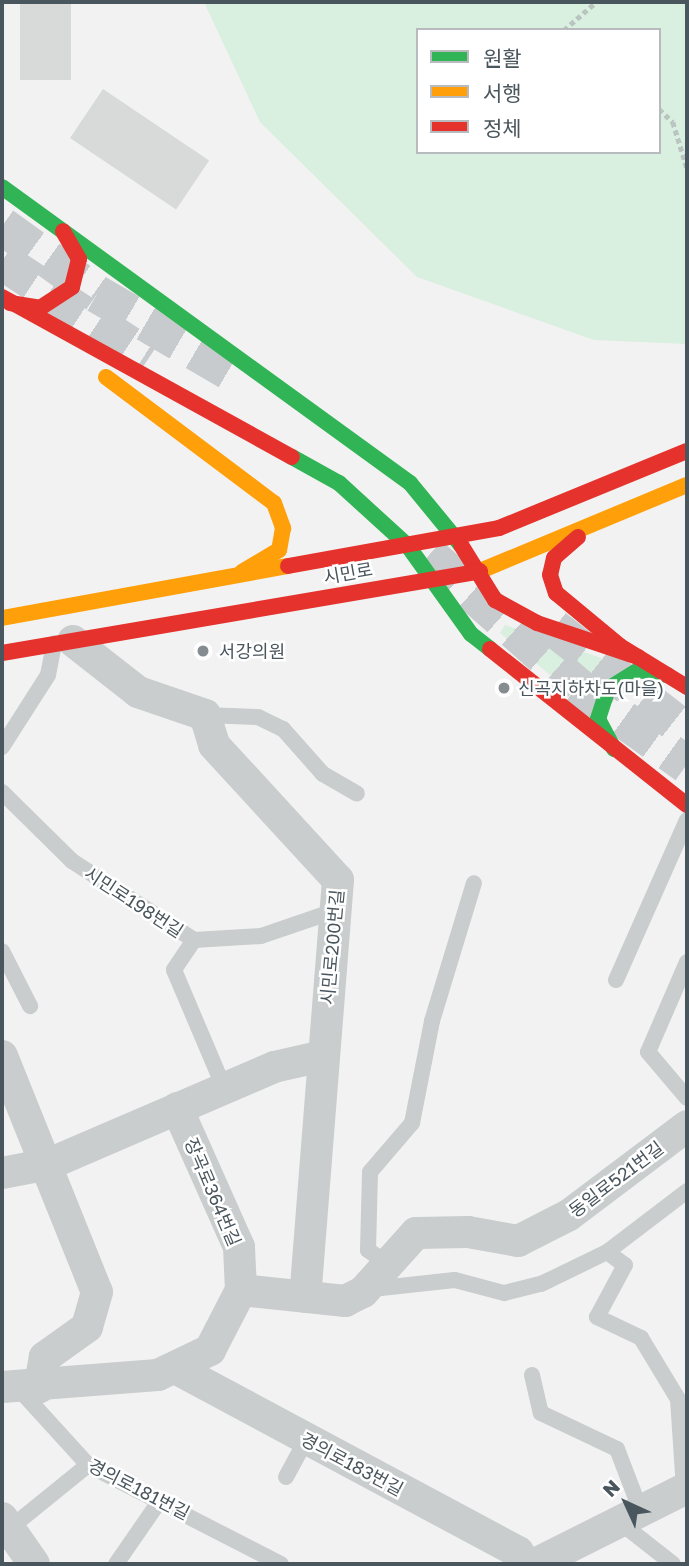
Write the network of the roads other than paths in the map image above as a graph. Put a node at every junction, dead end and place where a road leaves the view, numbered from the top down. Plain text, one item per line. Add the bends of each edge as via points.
1 (2, 187) edge
2 (63, 231) junction
3 (6, 300) edge
4 (687, 451) edge
5 (687, 485) edge
6 (595, 528) junction
7 (454, 537) junction
8 (408, 545) junction
9 (472, 572) junction
10 (429, 578) junction
11 (197, 587) junction
12 (2, 618) edge
13 (63, 643) junction
14 (2, 653) edge
15 (638, 657) junction
16 (668, 675) junction
17 (687, 687) edge
18 (205, 715) junction
19 (2, 747) edge
20 (614, 749) junction
21 (2, 792) edge
22 (357, 794) dead end
23 (687, 804) edge
24 (687, 820) edge
25 (474, 883) dead end
26 (334, 911) junction
27 (194, 940) junction
28 (2, 951) edge
29 (687, 962) edge
30 (616, 980) dead end
31 (30, 1006) dead end
32 (2, 1056) edge
33 (324, 1056) junction
34 (224, 1088) junction
35 (687, 1098) edge
36 (177, 1108) junction
37 (687, 1126) edge
38 (50, 1164) junction
39 (2, 1173) edge
40 (687, 1191) edge
41 (607, 1252) junction
42 (387, 1263) junction
43 (241, 1290) junction
44 (363, 1292) junction
45 (305, 1297) junction
46 (2, 1360) edge
47 (175, 1368) junction
48 (532, 1375) dead end
49 (19, 1388) edge
50 (306, 1440) junction
51 (88, 1465) junction
52 (286, 1477) dead end
53 (686, 1489) edge
54 (161, 1499) junction
55 (628, 1514) junction
56 (6, 1523) edge
57 (34, 1564) edge
58 (116, 1564) edge
59 (281, 1564) edge
60 (526, 1564) edge
61 (535, 1564) edge
62 (673, 1564) edge

1 - 2 street
2 - 3 street via 79,259 72,286 40,308
2 - 7 street via 382,460 430,503
3 - 8 street via 310,465
3 - 11 street via 274,503 283,537 275,555
4 - 7 street, 시민로 via 524,520
5 - 6 street, 시민로
6 - 9 street, 시민로 via 512,563
6 - 15 street via 558,552 550,582 572,610
7 - 8 street, 시민로
7 - 9 street
8 - 10 street
8 - 11 street, 시민로
9 - 10 street, 시민로
9 - 15 street via 516,613
10 - 13 street, 시민로
10 - 20 street via 471,634
11 - 12 street, 시민로
13 - 14 street, 시민로
13 - 18 street via 138,692
13 - 19 lane
15 - 16 street
16 - 17 street
16 - 20 street via 639,670 608,690 598,719
18 - 22 lane via 258,717 283,729 323,774
18 - 26 street, 시민로200번길 via 214,745 338,880
20 - 23 street
21 - 27 lane, 시민로198번길 via 72,861
24 - 30 lane
25 - 42 lane via 432,1021 411,1123 370,1172 368,1250
26 - 27 lane, 시민로198번길 via 261,936
26 - 33 street, 시민로200번길
27 - 34 lane via 174,970
28 - 31 lane
29 - 35 lane via 648,1052
32 - 38 street
33 - 34 street
33 - 45 street, 시민로200번길
34 - 36 street
36 - 38 street
36 - 43 street, 장곡로364번길 via 239,1247
37 - 42 street, 동일로521번길 via 569,1215 518,1241 468,1232 416,1233
38 - 39 street
38 - 49 street via 97,1292 87,1327 45,1357
40 - 41 lane
41 - 44 lane via 541,1284 504,1293 455,1280 384,1283
41 - 53 lane via 625,1265 597,1317 641,1338 678,1399
42 - 44 street, 동일로521번길
43 - 45 street
43 - 47 street, 장곡로364번길 via 210,1350
44 - 45 street via 345,1301
46 - 49 street
47 - 49 street, 장곡로364번길 via 106,1384
47 - 50 street, 경의로183번길
48 - 55 lane via 541,1413 617,1449
49 - 51 lane, 경의로181번길
50 - 52 lane
50 - 60 street, 경의로183번길 via 518,1552
51 - 54 lane, 경의로181번길
51 - 56 lane
53 - 55 street
54 - 58 lane
54 - 59 lane, 경의로181번길
55 - 61 street
55 - 62 lane
56 - 57 street

